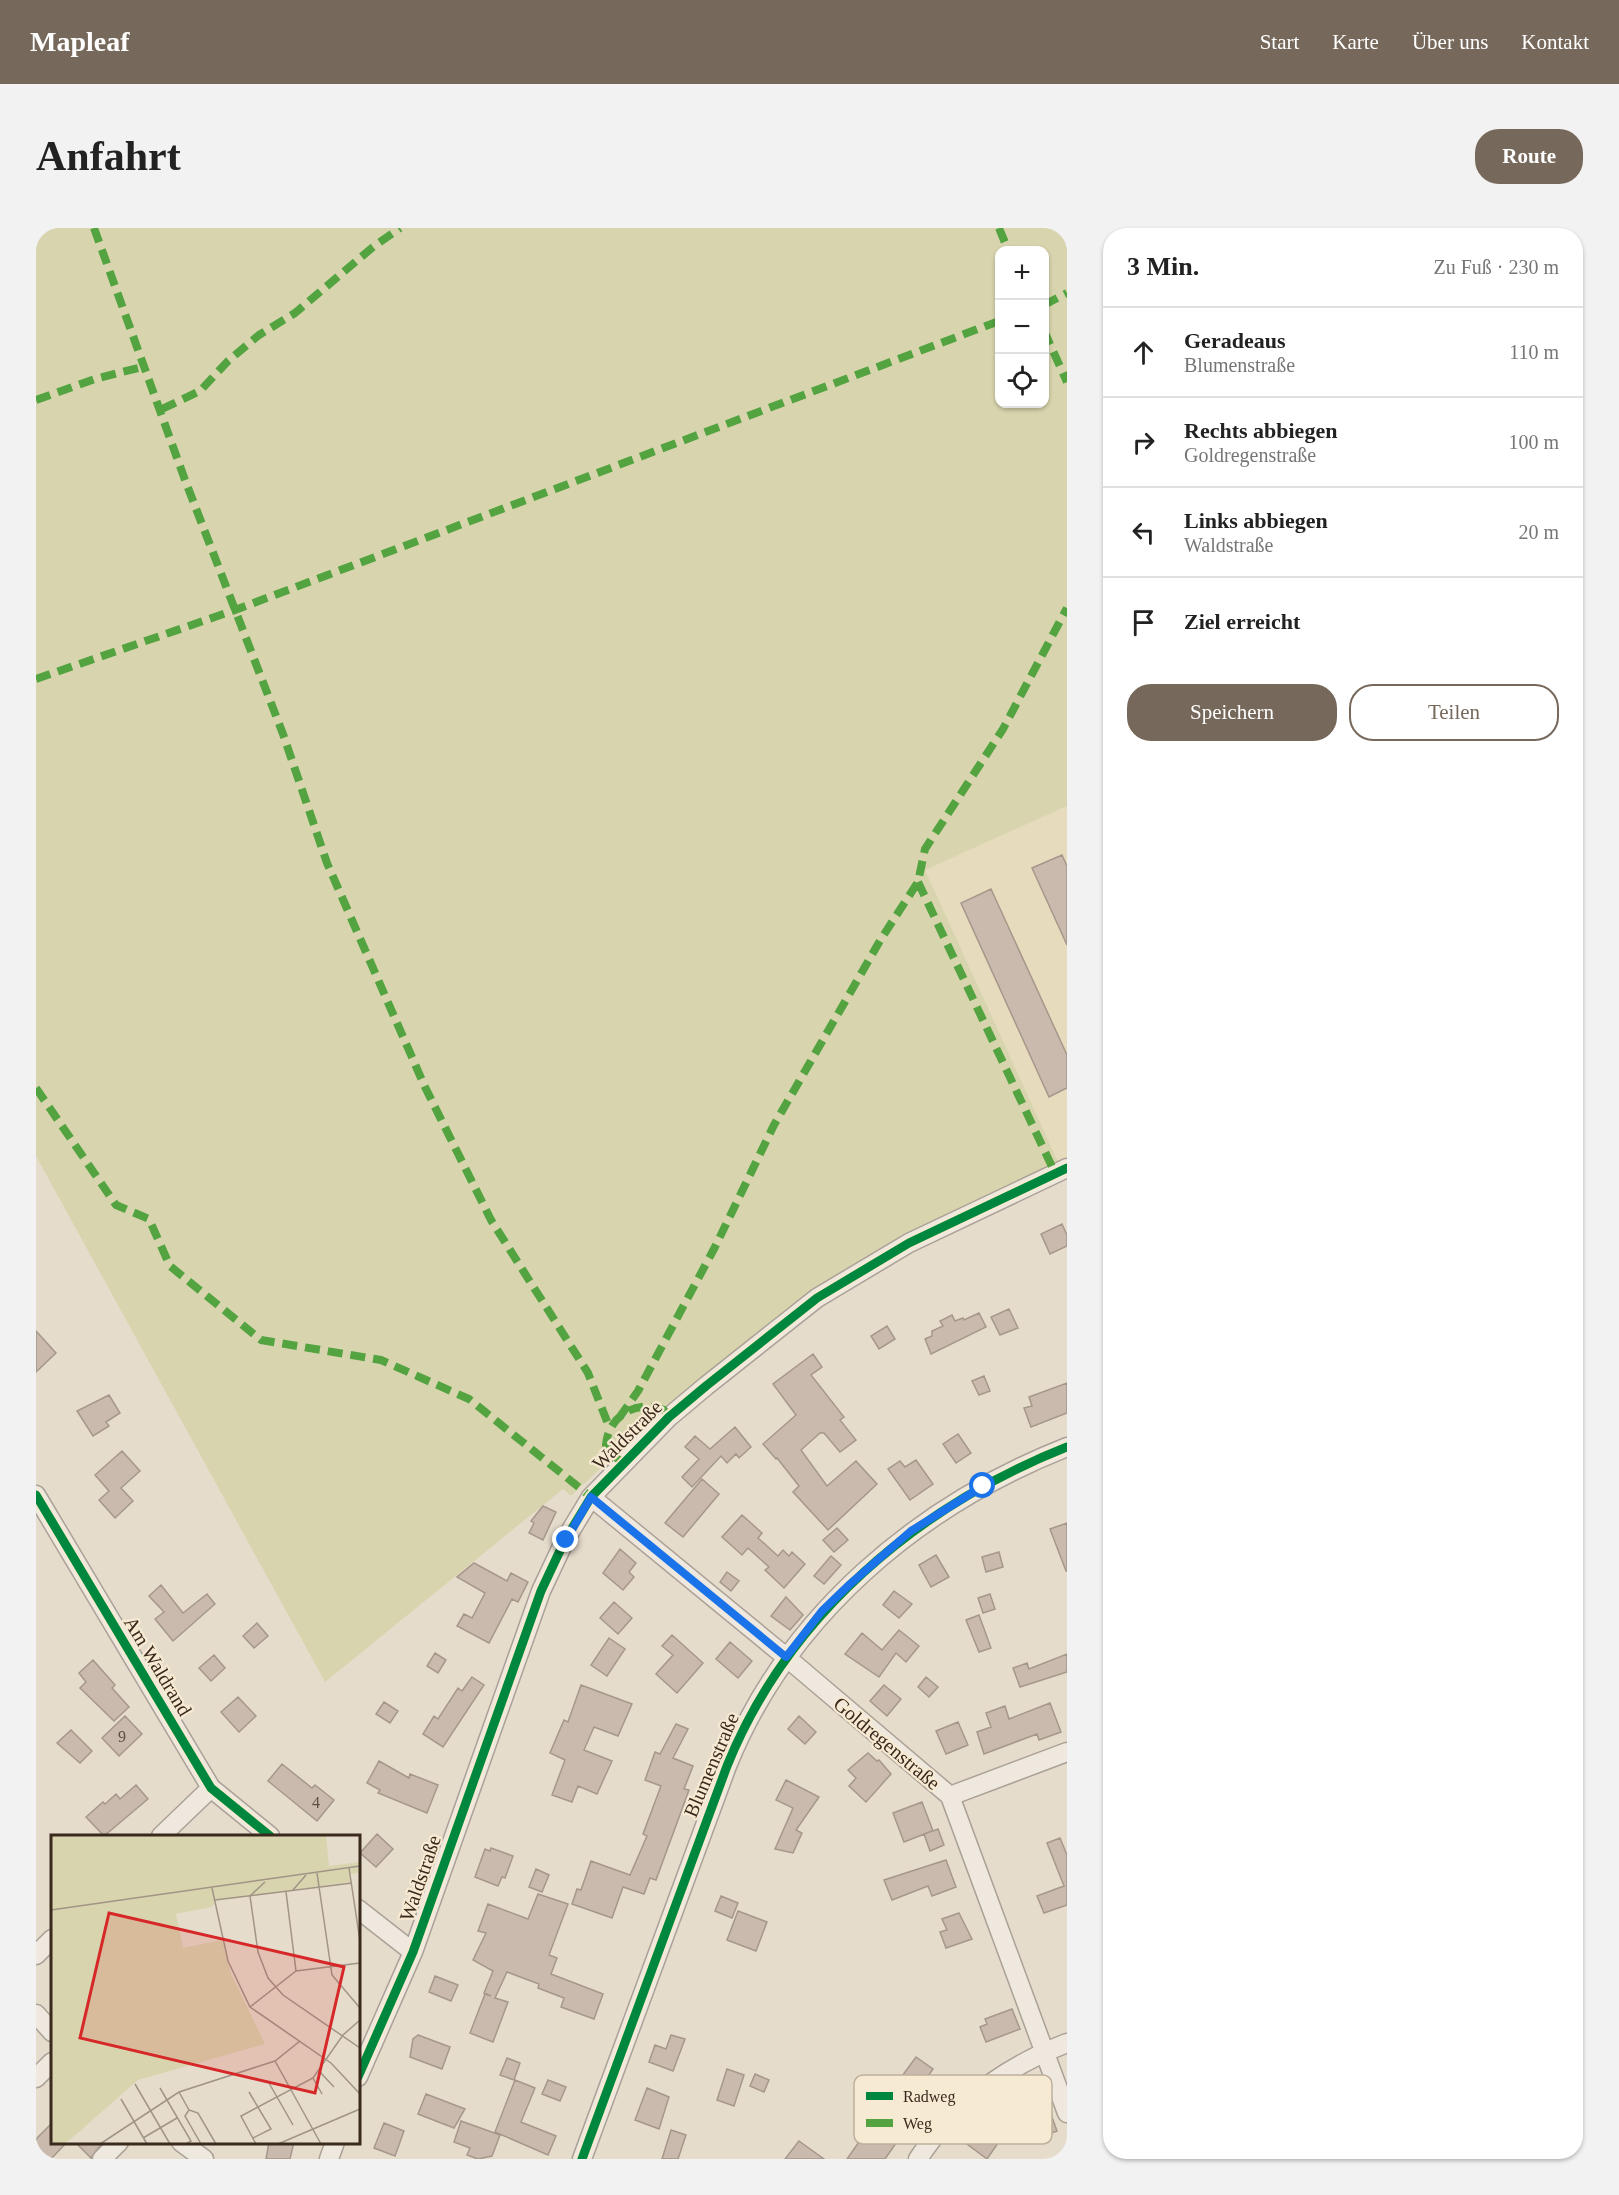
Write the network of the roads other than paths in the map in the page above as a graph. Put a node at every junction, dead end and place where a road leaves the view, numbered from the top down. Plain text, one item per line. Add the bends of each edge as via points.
1 (1067, 1168) edge
2 (1067, 1447) edge
3 (36, 1495) edge
4 (591, 1497) junction
5 (786, 1657) junction
6 (1067, 1752) edge
7 (211, 1788) junction
8 (950, 1796) junction
9 (161, 1835) edge
10 (269, 1835) edge
11 (360, 1911) edge
12 (51, 1940) edge
13 (412, 1953) junction
14 (36, 1955) edge
15 (36, 2014) edge
16 (51, 2031) edge
17 (1067, 2043) edge
18 (1044, 2052) junction
19 (51, 2063) edge
20 (360, 2072) edge
21 (1004, 2075) edge
22 (36, 2078) edge
23 (1067, 2113) edge
24 (117, 2144) edge
25 (184, 2144) edge
26 (334, 2144) edge
27 (928, 2144) edge
28 (102, 2159) edge
29 (204, 2159) edge
30 (329, 2159) edge
31 (582, 2159) edge
32 (918, 2159) edge

1 - 4 street, Waldstraße via 909,1243 817,1298 669,1417
2 - 5 street, Blumenstraße via 983,1486 911,1531 822,1611
3 - 7 street, Am Waldrand
4 - 5 street, Goldregenstraße
4 - 13 street, Waldstraße via 541,1591
5 - 8 street, Goldregenstraße
5 - 31 street, Blumenstraße via 738,1738
6 - 8 street
7 - 9 street
7 - 10 street, Am Waldrand
8 - 18 street, Goldregenstraße
11 - 13 street
12 - 14 street
13 - 20 street, Waldstraße
15 - 16 street
17 - 18 street
18 - 21 street
18 - 23 street, Goldregenstraße
19 - 22 street
24 - 28 street
25 - 29 street
26 - 30 street
27 - 32 street

